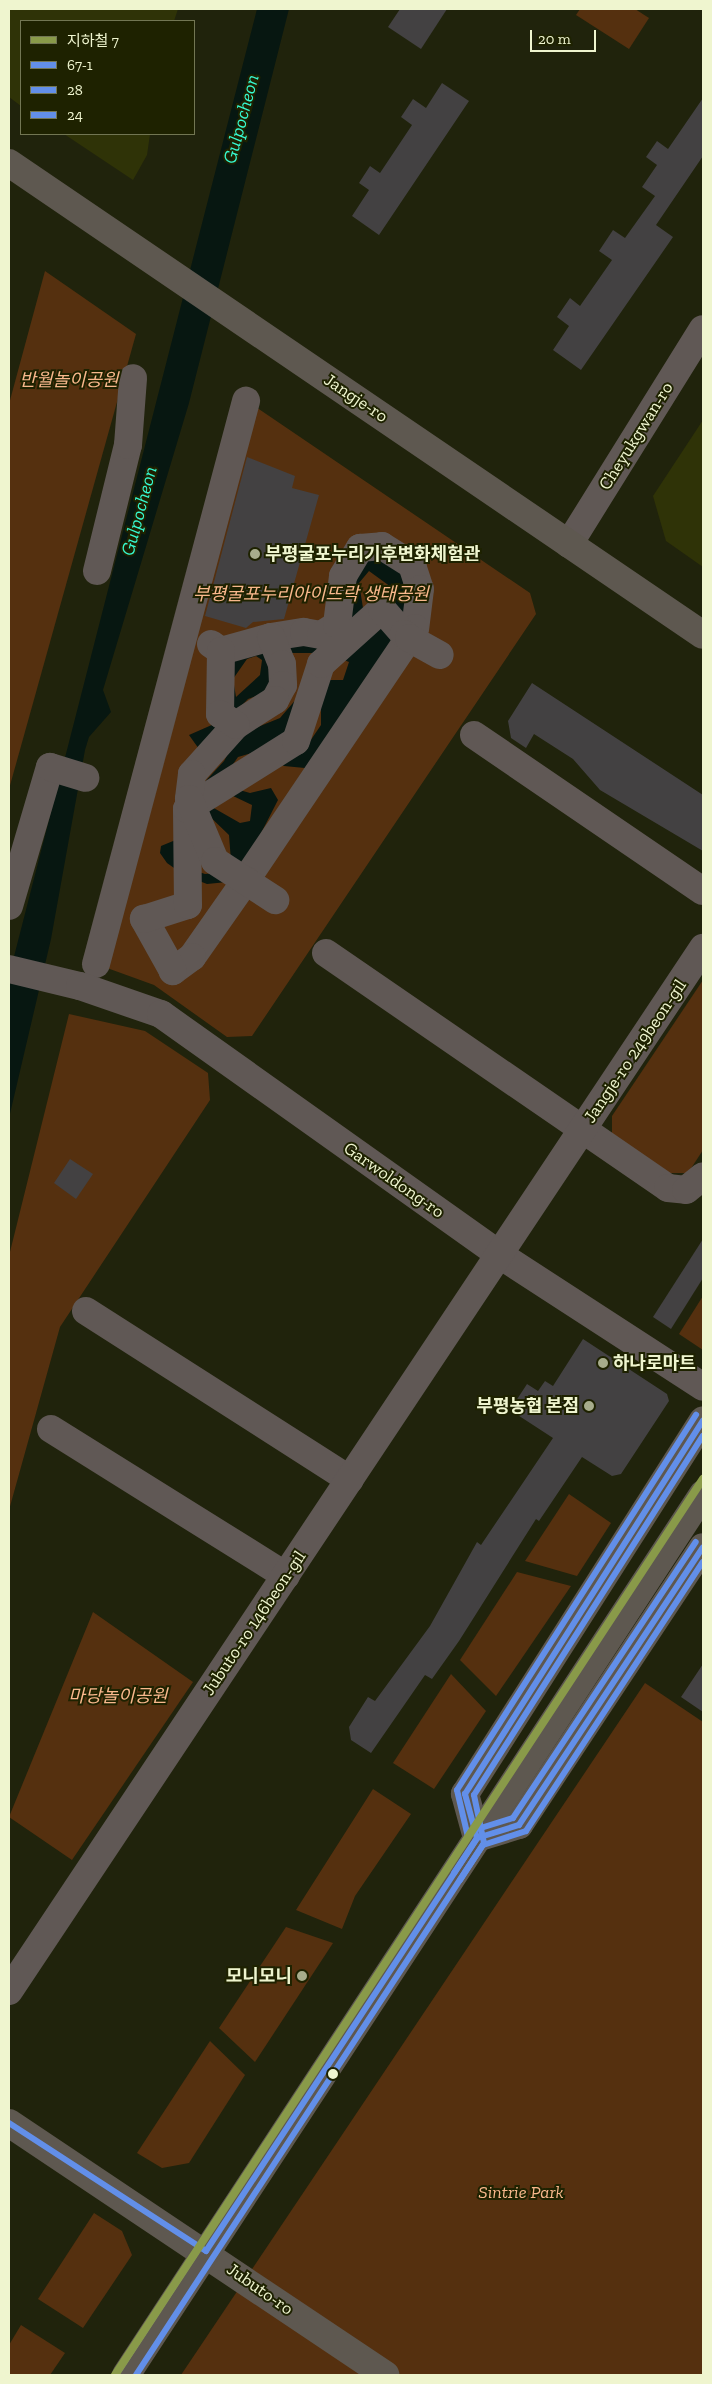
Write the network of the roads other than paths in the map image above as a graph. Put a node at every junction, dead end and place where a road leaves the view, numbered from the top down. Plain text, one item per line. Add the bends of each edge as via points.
1 (9, 163) edge
2 (703, 329) edge
3 (133, 378) dead end
4 (246, 401) dead end
5 (569, 544) junction
6 (97, 571) dead end
7 (394, 627) junction
8 (703, 635) edge
9 (276, 648) junction
10 (440, 655) dead end
11 (230, 721) junction
12 (474, 736) dead end
13 (85, 778) dead end
14 (210, 795) junction
15 (236, 874) junction
16 (703, 891) edge
17 (275, 900) dead end
18 (9, 906) edge
19 (703, 948) edge
20 (326, 953) dead end
21 (96, 964) dead end
22 (9, 970) edge
23 (584, 1129) junction
24 (703, 1176) edge
25 (500, 1255) junction
26 (86, 1312) dead end
27 (703, 1387) edge
28 (703, 1420) edge
29 (51, 1429) dead end
30 (350, 1480) junction
31 (703, 1494) edge
32 (703, 1547) edge
33 (286, 1576) junction
34 (477, 1838) junction
35 (9, 1991) edge
36 (9, 2123) edge
37 (206, 2252) junction
38 (126, 2375) edge
39 (386, 2375) edge

1 - 5 main road, Jangje-ro
2 - 5 street, Cheyukgwan-ro
3 - 6 street via 128,445
4 - 21 street
5 - 8 main road, Jangje-ro
7 - 9 street via 421,605 418,577 404,557 370,544 351,555 343,576 337,625 328,634
7 - 10 street
7 - 14 street via 322,664 296,741
7 - 15 street
9 - 11 street via 283,685 275,700
9 - 11 street via 216,648
11 - 14 street via 192,774 189,799
12 - 16 street
13 - 18 street via 50,767
14 - 15 street via 215,861
14 - 15 street via 187,809 188,905 144,918 173,971 192,957
15 - 17 street
19 - 23 street, Jangje-ro 249beon-gil
20 - 23 street, Jangje-ro 249beon-gil
22 - 25 street, Garwoldong-ro via 80,986 161,1014
23 - 24 street, Jangje-ro 249beon-gil via 668,1188 686,1190
23 - 25 street, Jangje-ro 249beon-gil
25 - 27 street, Garwoldong-ro
25 - 30 street, Jubuto-ro 146beon-gil
26 - 30 street
28 - 34 main road via 465,1794
29 - 33 street
30 - 33 street, Jubuto-ro 146beon-gil
31 - 34 main road
32 - 34 main road via 519,1825
33 - 35 street, Jubuto-ro 146beon-gil
34 - 37 main road
36 - 37 main road, Jubuto-ro
37 - 38 main road
37 - 39 main road, Jubuto-ro

